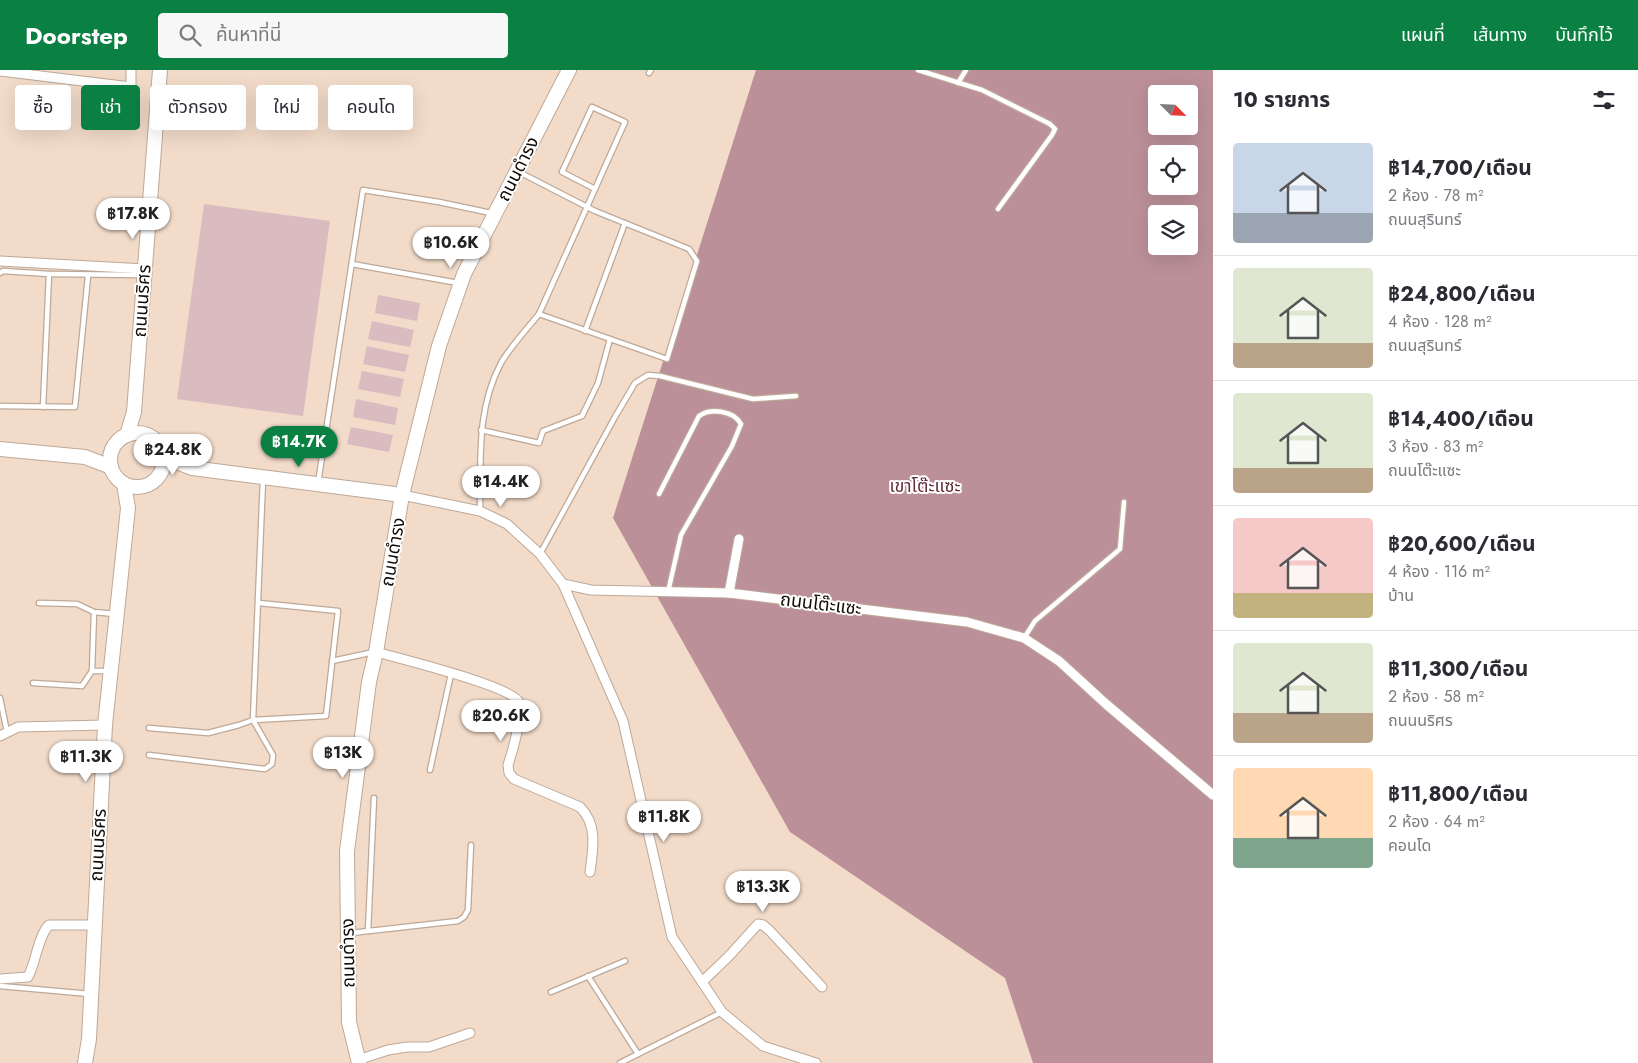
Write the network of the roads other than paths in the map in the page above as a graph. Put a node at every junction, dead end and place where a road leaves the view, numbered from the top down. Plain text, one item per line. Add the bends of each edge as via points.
1 (131, 70) edge
2 (160, 70) edge
3 (918, 70) edge
4 (966, 70) edge
5 (565, 71) edge
6 (0, 72) edge
7 (49, 74) edge
8 (958, 83) junction
9 (518, 172) junction
10 (595, 189) junction
11 (588, 207) junction
12 (998, 209) dead end
13 (495, 214) junction
14 (625, 223) junction
15 (0, 261) edge
16 (352, 264) junction
17 (145, 272) junction
18 (0, 273) edge
19 (49, 274) junction
20 (88, 276) junction
21 (461, 284) junction
22 (539, 314) junction
23 (585, 330) junction
24 (610, 339) junction
25 (796, 396) dead end
26 (0, 406) edge
27 (43, 407) junction
28 (134, 412) junction
29 (481, 430) junction
30 (143, 434) junction
31 (127, 435) junction
32 (0, 449) edge
33 (112, 452) junction
34 (85, 457) junction
35 (164, 457) junction
36 (111, 467) junction
37 (192, 468) junction
38 (161, 473) junction
39 (263, 477) junction
40 (124, 484) junction
41 (318, 485) junction
42 (140, 487) junction
43 (659, 494) dead end
44 (402, 495) junction
45 (1124, 502) dead end
46 (128, 508) junction
47 (480, 510) junction
48 (739, 539) dead end
49 (540, 554) junction
50 (563, 584) junction
51 (668, 592) junction
52 (729, 593) junction
53 (39, 603) dead end
54 (258, 603) junction
55 (94, 612) junction
56 (116, 614) junction
57 (1024, 638) junction
58 (376, 652) junction
59 (332, 661) junction
60 (92, 671) junction
61 (110, 672) junction
62 (451, 674) junction
63 (33, 683) dead end
64 (0, 698) edge
65 (253, 720) junction
66 (105, 725) junction
67 (149, 728) dead end
68 (4, 734) edge
69 (149, 755) dead end
70 (430, 770) dead end
71 (1213, 795) edge
72 (374, 798) dead end
73 (471, 845) dead end
74 (590, 872) dead end
75 (94, 925) junction
76 (368, 931) junction
77 (348, 933) junction
78 (626, 960) dead end
79 (588, 976) junction
80 (0, 979) edge
81 (702, 982) junction
82 (0, 986) edge
83 (822, 986) dead end
84 (551, 992) dead end
85 (91, 994) junction
86 (722, 1012) junction
87 (470, 1033) dead end
88 (638, 1054) junction
89 (359, 1061) edge
90 (85, 1063) edge
91 (620, 1063) edge
92 (816, 1063) edge

1 - 7 street via 131,87
2 - 17 street, ถนนนริศร
3 - 8 lane
4 - 8 lane
5 - 9 street, ถนนดำรง
6 - 7 street
8 - 12 lane via 982,90 1055,129
9 - 11 lane
9 - 13 street, ถนนดำรง
10 - 10 lane via 562,172 592,107 625,122
10 - 11 lane
11 - 14 lane
11 - 22 lane
13 - 16 lane via 363,190
13 - 21 street, ถนนดำรง
14 - 23 lane
14 - 24 lane via 689,249 698,261 667,359
15 - 17 street
16 - 21 lane
16 - 41 lane
17 - 20 lane
17 - 28 street, ถนนนริศร
18 - 19 lane
19 - 20 lane
19 - 27 lane
20 - 27 lane via 75,407
21 - 44 street, ถนนดำรง via 439,346
22 - 23 lane
22 - 29 lane via 502,362 488,395
23 - 24 lane
24 - 29 lane via 598,383 582,416 543,431 539,443
25 - 49 lane via 753,399 648,375 635,383
26 - 27 lane
28 - 30 street, ถนนนริศร
28 - 31 street, ถนนนริศร
29 - 47 lane
30 - 31 street
30 - 35 street via 156,442
31 - 33 street via 120,439
32 - 34 street
33 - 34 street
33 - 36 street
34 - 36 street
35 - 37 street
35 - 38 street
36 - 40 street via 113,474
37 - 38 street
37 - 39 street
38 - 42 street via 156,480
39 - 41 street
39 - 54 lane
40 - 42 street
40 - 46 street, ถนนนริศร
41 - 44 street
42 - 46 street, ถนนนริศร
43 - 51 lane via 699,416 705,412 737,417 740,424 732,446 681,535
44 - 47 street
44 - 58 street, ถนนดำรง
45 - 57 lane via 1120,549 1035,622
46 - 56 street, ถนนนริศร
47 - 49 street via 507,524
48 - 52 street
49 - 50 street
50 - 51 street, ถนนโต๊ะแซะ via 591,590
50 - 81 street via 623,721 672,937
51 - 52 street, ถนนโต๊ะแซะ
52 - 57 street, ถนนโต๊ะแซะ via 967,622
53 - 55 lane via 77,604
54 - 59 lane via 338,611
54 - 65 lane
55 - 56 lane
55 - 60 lane
56 - 61 street, ถนนนริศร
57 - 71 street, ถนนโต๊ะแซะ via 1059,661
58 - 59 lane
58 - 62 street
58 - 77 street, ถนนดำรง via 369,682 347,851
59 - 65 lane via 326,716
60 - 61 lane
60 - 63 lane via 82,686
61 - 66 street, ถนนนริศร
62 - 70 lane
62 - 74 street via 500,690 520,703 509,773 514,779 580,807 587,814 593,840
64 - 68 lane
65 - 67 lane via 208,733
65 - 69 lane via 273,755 272,764 265,769
66 - 68 street via 18,727
66 - 75 street, ถนนนริศร
72 - 76 lane
73 - 76 lane via 468,910 464,918
75 - 80 street via 49,924 44,929 28,977
75 - 85 street, ถนนนริศร
76 - 77 lane
77 - 89 street, ถนนดำรง via 348,1022
78 - 79 lane
79 - 84 lane
79 - 88 lane
81 - 83 street via 758,924 770,931
81 - 86 street
82 - 85 lane
85 - 90 street, ถนนนริศร
86 - 88 lane
86 - 92 street via 763,1046
87 - 89 street via 429,1046 388,1050
88 - 91 lane

